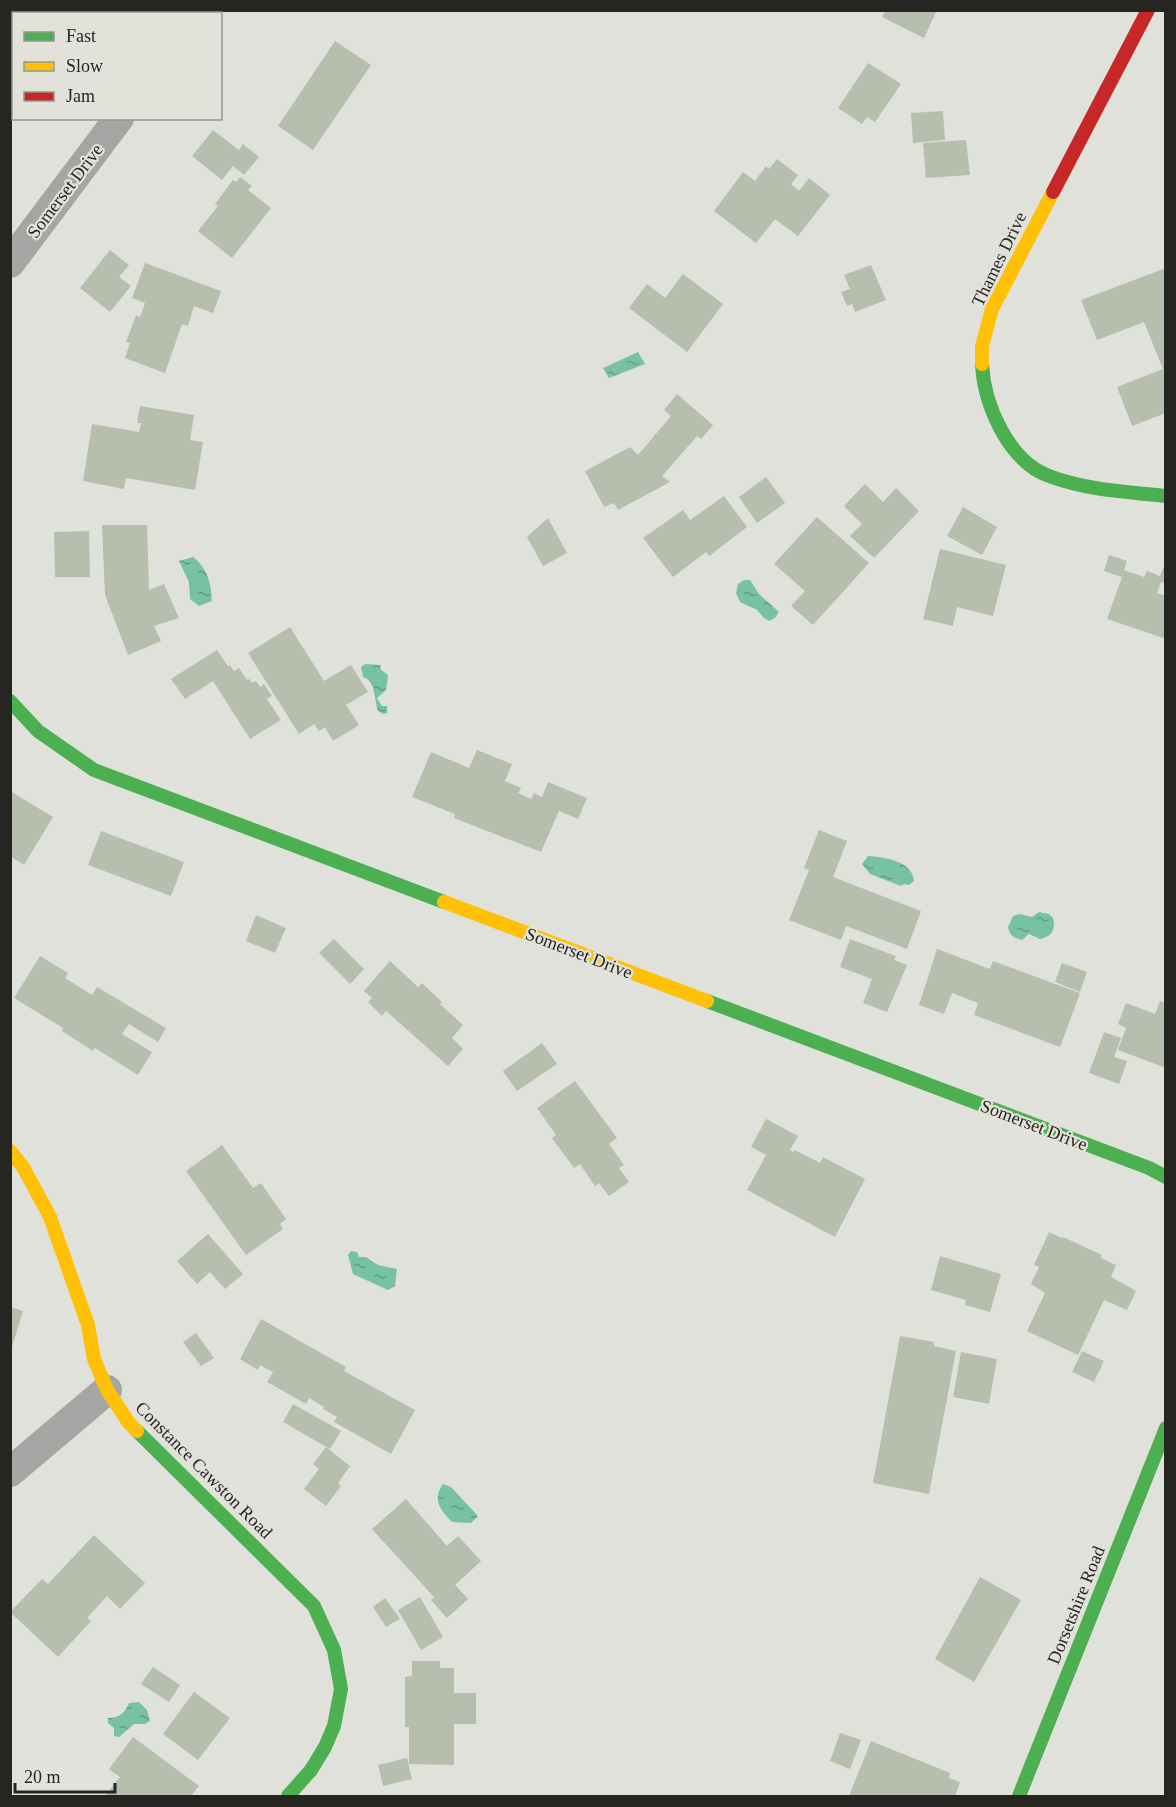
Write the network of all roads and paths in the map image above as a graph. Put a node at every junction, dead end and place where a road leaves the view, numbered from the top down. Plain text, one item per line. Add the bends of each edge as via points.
1 (1148, 10) edge
2 (117, 120) edge
3 (10, 263) edge
4 (1166, 496) edge
5 (10, 701) edge
6 (10, 1151) edge
7 (1166, 1178) edge
8 (107, 1390) junction
9 (1166, 1428) edge
10 (10, 1472) edge
11 (288, 1797) edge
12 (1019, 1797) edge

1 - 4 street, Thames Drive via 993,309 982,346 983,384 997,424 1021,458 1047,476 1095,488
2 - 3 street, Somerset Drive
5 - 7 street, Somerset Drive via 23,719 57,747 94,770 1149,1168
6 - 8 street, Constance Cawston Road via 51,1217
8 - 10 street
8 - 11 street, Constance Cawston Road via 129,1423 314,1605 333,1650 340,1689 334,1726 325,1747
9 - 12 street, Dorsetshire Road

